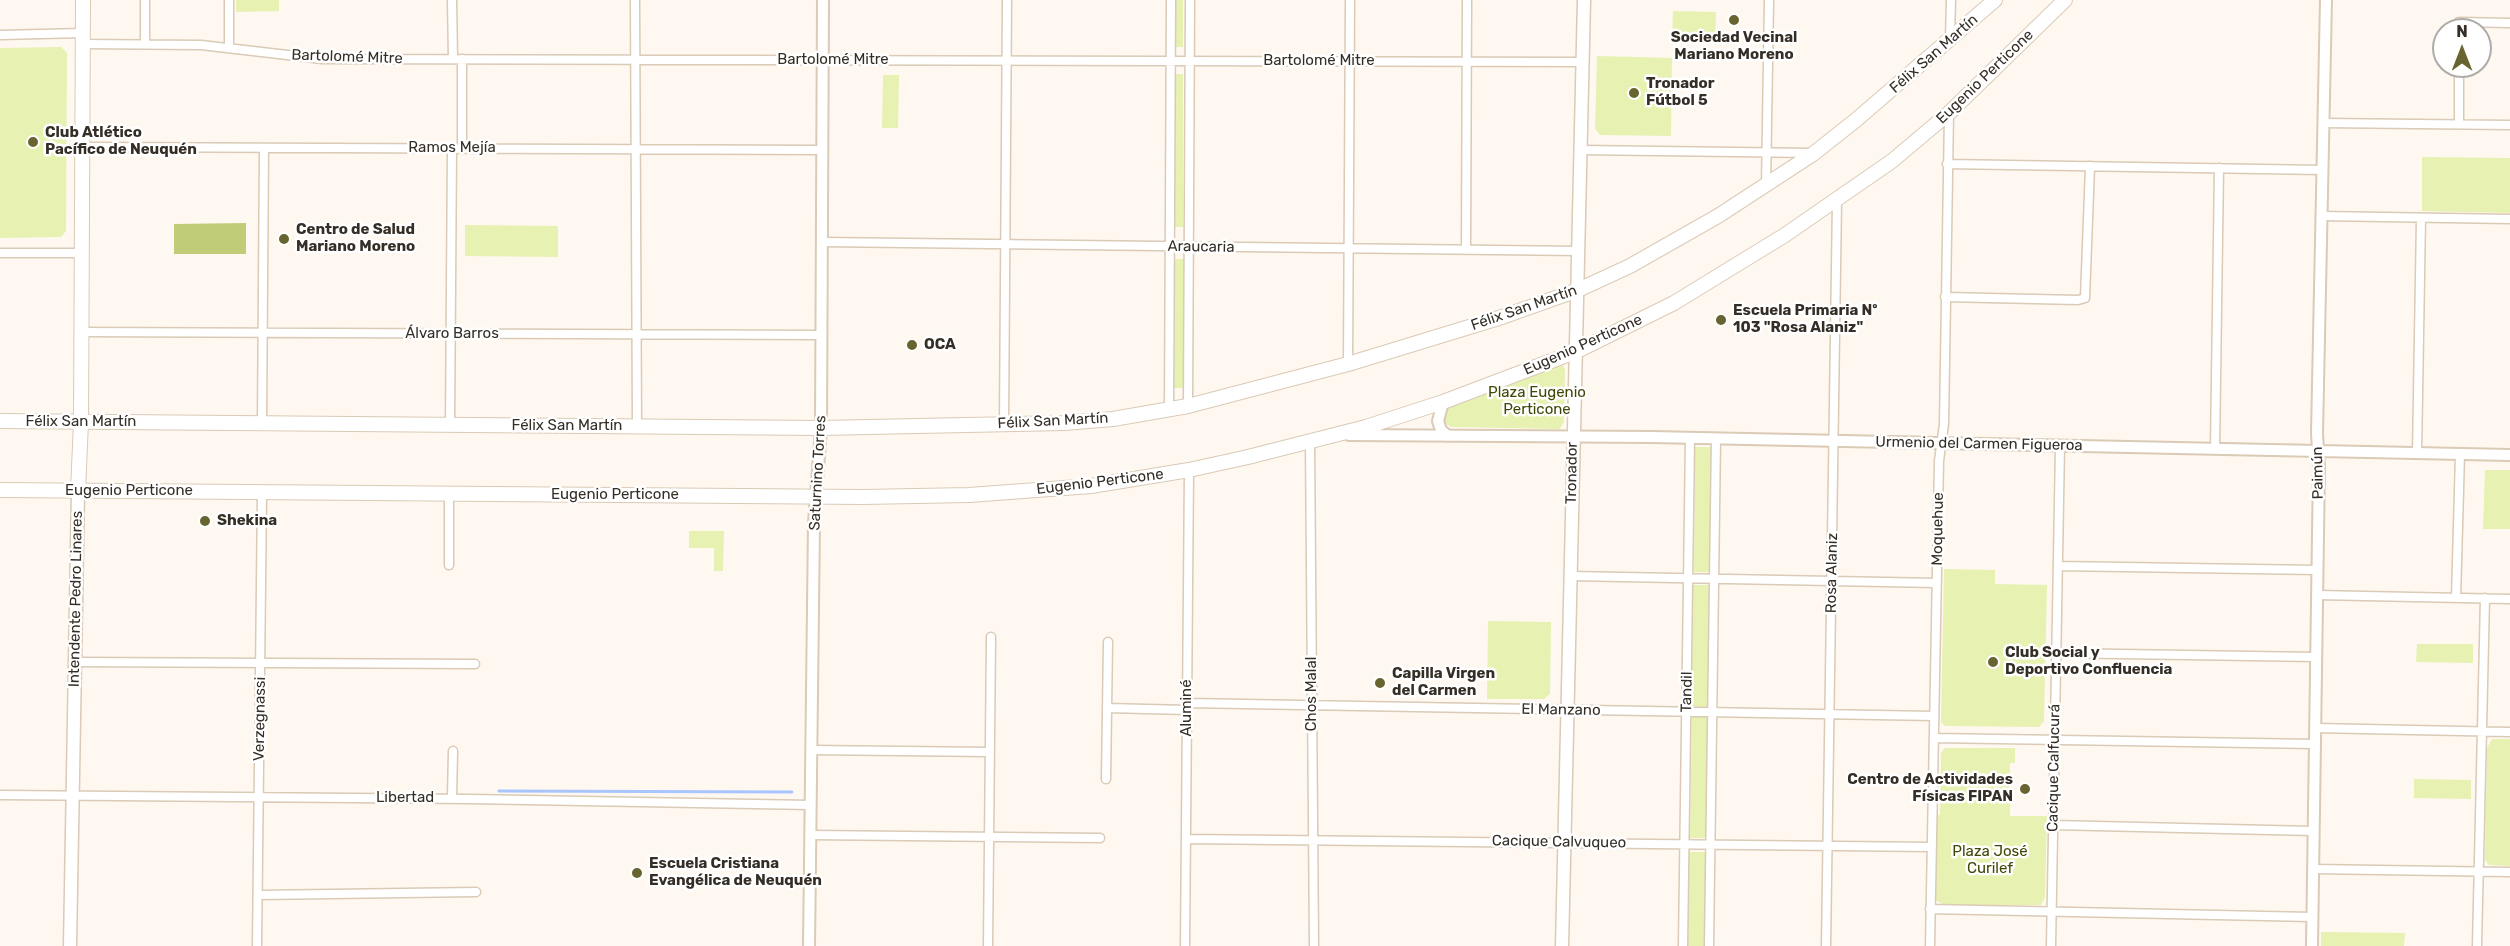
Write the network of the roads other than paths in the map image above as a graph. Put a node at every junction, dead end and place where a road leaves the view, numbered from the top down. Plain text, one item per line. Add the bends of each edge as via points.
1 (83, 0) edge
2 (145, 0) edge
3 (229, 0) edge
4 (452, 0) edge
5 (635, 0) edge
6 (823, 0) edge
7 (1007, 0) edge
8 (1171, 0) edge
9 (1190, 0) edge
10 (1350, 0) edge
11 (1467, 0) edge
12 (1584, 0) edge
13 (1769, 0) edge
14 (1951, 0) edge
15 (1995, 0) edge
16 (2066, 0) edge
17 (2326, 0) edge
18 (2492, 23) edge
19 (2510, 23) edge
20 (0, 35) edge
21 (83, 39) junction
22 (1950, 40) junction
23 (145, 44) junction
24 (229, 47) junction
25 (457, 59) junction
26 (635, 60) junction
27 (823, 60) junction
28 (1007, 61) junction
29 (1170, 61) junction
30 (1189, 61) junction
31 (1350, 61) junction
32 (1467, 62) junction
33 (1583, 62) junction
34 (2459, 78) edge
35 (1948, 113) junction
36 (2323, 123) junction
37 (2459, 124) junction
38 (2510, 125) edge
39 (83, 147) junction
40 (264, 148) junction
41 (457, 148) junction
42 (636, 149) junction
43 (822, 150) junction
44 (1581, 150) junction
45 (1766, 153) junction
46 (1813, 153) junction
47 (1947, 164) junction
48 (2090, 166) junction
49 (2219, 168) junction
50 (2322, 170) junction
51 (1766, 186) junction
52 (1837, 200) junction
53 (2321, 216) junction
54 (2421, 218) junction
55 (2510, 219) edge
56 (822, 242) junction
57 (1006, 244) junction
58 (1170, 246) junction
59 (1189, 246) junction
60 (1349, 248) junction
61 (1466, 250) junction
62 (1579, 251) junction
63 (0, 253) edge
64 (82, 253) junction
65 (1578, 290) junction
66 (1945, 297) junction
67 (82, 332) junction
68 (263, 333) junction
69 (450, 334) junction
70 (637, 335) junction
71 (821, 335) junction
72 (1575, 352) junction
73 (1348, 364) junction
74 (1443, 402) junction
75 (1188, 406) junction
76 (1169, 410) junction
77 (0, 421) edge
78 (81, 422) junction
79 (262, 423) junction
80 (1004, 424) junction
81 (450, 425) junction
82 (637, 426) junction
83 (821, 428) junction
84 (1337, 434) junction
85 (1448, 436) junction
86 (1573, 436) junction
87 (1690, 438) junction
88 (1716, 438) junction
89 (1310, 441) junction
90 (1834, 441) junction
91 (1941, 443) junction
92 (2060, 446) junction
93 (2215, 449) junction
94 (2318, 450) junction
95 (2417, 453) junction
96 (2460, 454) junction
97 (2510, 455) edge
98 (1189, 470) junction
99 (0, 490) edge
100 (78, 491) junction
101 (262, 492) junction
102 (449, 494) junction
103 (815, 496) junction
104 (449, 565) dead end
105 (2058, 566) junction
106 (2317, 570) junction
107 (1570, 576) junction
108 (1688, 578) junction
109 (1714, 579) junction
110 (1832, 581) junction
111 (1936, 583) junction
112 (2317, 595) junction
113 (2456, 598) junction
114 (2485, 598) junction
115 (2510, 599) edge
116 (991, 637) dead end
117 (1108, 642) dead end
118 (2056, 653) junction
119 (2316, 657) junction
120 (75, 662) junction
121 (260, 663) junction
122 (475, 664) dead end
123 (1312, 705) junction
124 (1187, 707) junction
125 (1107, 708) junction
126 (1567, 710) junction
127 (1686, 712) junction
128 (1712, 712) junction
129 (1830, 715) junction
130 (1934, 716) junction
131 (2315, 728) junction
132 (2482, 732) junction
133 (2510, 732) edge
134 (1934, 738) junction
135 (2055, 740) junction
136 (2315, 744) junction
137 (811, 750) junction
138 (453, 751) dead end
139 (989, 752) junction
140 (1106, 779) dead end
141 (0, 795) edge
142 (72, 796) junction
143 (259, 797) junction
144 (452, 798) junction
145 (811, 805) junction
146 (2053, 825) junction
147 (2313, 831) junction
148 (810, 835) junction
149 (988, 837) junction
150 (1100, 838) dead end
151 (1186, 839) junction
152 (1313, 840) junction
153 (1564, 842) junction
154 (1684, 843) junction
155 (1710, 844) junction
156 (1828, 845) junction
157 (1932, 847) junction
158 (2313, 869) junction
159 (2479, 872) junction
160 (2510, 872) edge
161 (476, 892) dead end
162 (258, 895) junction
163 (1930, 909) junction
164 (2052, 912) junction
165 (2312, 917) junction
166 (70, 946) edge
167 (257, 946) edge
168 (809, 946) edge
169 (988, 946) edge
170 (1185, 946) edge
171 (1314, 946) edge
172 (1562, 946) edge
173 (1683, 946) edge
174 (1709, 946) edge
175 (1826, 946) edge
176 (1930, 946) edge
177 (2051, 946) edge
178 (2312, 946) edge
179 (2477, 946) edge

1 - 21 main road, Intendente Pedro Linares
2 - 23 street
3 - 24 street
4 - 25 street
5 - 26 street
6 - 27 street, Saturnino Torres
7 - 28 street
8 - 29 street
9 - 30 street
10 - 31 street
11 - 32 street
12 - 33 main road, Tronador
13 - 45 street
14 - 22 street
15 - 22 main road, Félix San Martín
16 - 35 main road, Eugenio Perticone
17 - 36 street, Paimún
18 - 19 street
20 - 21 street, Bartolomé Mitre
21 - 23 street, Bartolomé Mitre
21 - 39 main road, Intendente Pedro Linares
22 - 46 main road, Félix San Martín
23 - 24 street, Bartolomé Mitre
24 - 25 street, Bartolomé Mitre via 312,59
25 - 26 street, Bartolomé Mitre
25 - 41 street
26 - 27 street, Bartolomé Mitre
26 - 42 street
27 - 28 street, Bartolomé Mitre
27 - 43 street, Saturnino Torres
28 - 29 street, Bartolomé Mitre
28 - 57 street
29 - 30 street, Bartolomé Mitre
29 - 58 street
30 - 31 street, Bartolomé Mitre
30 - 59 street
31 - 32 street, Bartolomé Mitre
31 - 60 street
32 - 33 street, Bartolomé Mitre
32 - 61 street
33 - 44 main road, Tronador
34 - 37 street
35 - 47 street, Moquehue
35 - 52 main road, Eugenio Perticone via 1892,161
36 - 37 street
36 - 50 street, Paimún
37 - 38 street
39 - 40 street, Ramos Mejía
39 - 64 main road, Intendente Pedro Linares
40 - 41 street, Ramos Mejía
40 - 68 street
41 - 42 street, Ramos Mejía
41 - 69 street
42 - 43 street, Ramos Mejía
42 - 70 street
43 - 56 street, Saturnino Torres
44 - 45 street
44 - 62 main road, Tronador
45 - 46 street
45 - 51 street
46 - 51 main road, Félix San Martín
47 - 48 street
47 - 66 street, Moquehue
48 - 49 street
48 - 66 street via 2085,298
49 - 50 street
49 - 93 street
50 - 53 street, Paimún
51 - 65 main road, Félix San Martín via 1689,234
52 - 72 main road, Eugenio Perticone via 1674,303
52 - 90 street, Rosa Alaniz
53 - 54 street
53 - 94 street, Paimún
54 - 55 street
54 - 95 street
56 - 57 street, Araucaria
56 - 71 street, Saturnino Torres
57 - 58 street, Araucaria
57 - 80 street
58 - 59 street, Araucaria
58 - 76 street
59 - 60 street, Araucaria
59 - 75 street
60 - 61 street, Araucaria
60 - 73 street
61 - 62 street, Araucaria
62 - 65 main road, Tronador
63 - 64 street
64 - 67 main road, Intendente Pedro Linares
65 - 72 main road, Tronador
65 - 73 main road, Félix San Martín via 1502,318
66 - 91 street, Moquehue
67 - 68 street, Álvaro Barros
67 - 78 main road, Intendente Pedro Linares
68 - 69 street, Álvaro Barros
68 - 79 street
69 - 70 street, Álvaro Barros
69 - 81 street
70 - 71 street, Álvaro Barros
70 - 82 street
71 - 83 street, Saturnino Torres
72 - 74 main road, Eugenio Perticone
72 - 86 main road, Tronador
73 - 75 main road, Félix San Martín
74 - 84 main road, Eugenio Perticone
74 - 85 street via 1438,422
75 - 76 main road, Félix San Martín
76 - 80 main road, Félix San Martín via 1104,420
77 - 78 main road, Félix San Martín
78 - 79 main road, Félix San Martín
78 - 100 main road, Intendente Pedro Linares
79 - 81 main road, Félix San Martín
80 - 83 main road, Félix San Martín
81 - 82 main road, Félix San Martín
82 - 83 main road, Félix San Martín
83 - 103 street, Saturnino Torres
84 - 85 street, Urmenio del Carmen Figueroa
84 - 89 main road, Eugenio Perticone
85 - 86 street, Urmenio del Carmen Figueroa
86 - 87 street, Urmenio del Carmen Figueroa
86 - 107 main road, Tronador
87 - 88 street, Urmenio del Carmen Figueroa
87 - 108 street, Tandil
88 - 90 street, Urmenio del Carmen Figueroa
88 - 109 street, Tandil
89 - 98 main road, Eugenio Perticone
89 - 123 street, Chos Malal
90 - 91 street, Urmenio del Carmen Figueroa
90 - 110 street, Rosa Alaniz
91 - 92 street, Urmenio del Carmen Figueroa
91 - 111 street, Moquehue
92 - 93 street, Urmenio del Carmen Figueroa
92 - 105 street, Cacique Calfucurá
93 - 94 street, Urmenio del Carmen Figueroa
94 - 95 street, Urmenio del Carmen Figueroa
94 - 106 street, Paimún
95 - 96 street, Urmenio del Carmen Figueroa
96 - 97 street, Urmenio del Carmen Figueroa
96 - 113 street
98 - 103 main road, Eugenio Perticone via 1091,486 1010,493
98 - 124 street, Aluminé
99 - 100 main road, Eugenio Perticone
100 - 101 main road, Eugenio Perticone
100 - 120 main road, Intendente Pedro Linares
101 - 102 main road, Eugenio Perticone
101 - 121 street, Verzegnassi
102 - 103 main road, Eugenio Perticone
102 - 104 street
103 - 137 street, Saturnino Torres
105 - 106 street
105 - 118 street, Cacique Calfucurá
106 - 112 street, Paimún
107 - 108 street
107 - 126 main road, Tronador
108 - 109 street
108 - 127 street, Tandil
109 - 110 street
109 - 128 street, Tandil
110 - 111 street
110 - 129 street, Rosa Alaniz
111 - 130 street, Moquehue
112 - 113 street
112 - 119 street, Paimún
113 - 114 street
114 - 115 street
114 - 132 street
116 - 139 street
117 - 125 street
118 - 119 street
118 - 135 street, Cacique Calfucurá
119 - 131 street, Paimún
120 - 121 street
120 - 142 main road, Intendente Pedro Linares
121 - 122 street
121 - 143 street, Verzegnassi
123 - 124 street, El Manzano
123 - 126 street, El Manzano
123 - 152 street, Chos Malal
124 - 125 street, El Manzano
124 - 151 street, Aluminé
125 - 140 street
126 - 127 street, El Manzano
126 - 153 main road, Tronador
127 - 128 street, El Manzano
127 - 154 street, Tandil
128 - 129 street, El Manzano
128 - 155 street, Tandil
129 - 130 street, El Manzano
129 - 156 street, Rosa Alaniz
130 - 134 street, Moquehue
131 - 132 street
131 - 136 street, Paimún
132 - 133 street
132 - 159 street
134 - 135 street
134 - 157 street, Moquehue
135 - 136 street
135 - 146 street, Cacique Calfucurá
136 - 147 street, Paimún
137 - 139 street
137 - 145 street, Saturnino Torres
138 - 144 street
139 - 149 street
141 - 142 street, Libertad
142 - 143 street, Libertad
142 - 166 main road, Intendente Pedro Linares
143 - 144 street, Libertad
143 - 162 street, Verzegnassi
144 - 145 street, Libertad
145 - 148 street, Saturnino Torres
146 - 147 street
146 - 164 street, Cacique Calfucurá
147 - 158 street, Paimún
148 - 149 street
148 - 168 street, Saturnino Torres
149 - 150 street
149 - 169 street
151 - 152 street, Cacique Calvuqueo
151 - 170 street, Aluminé
152 - 153 street, Cacique Calvuqueo
152 - 171 street, Chos Malal
153 - 154 street, Cacique Calvuqueo
153 - 172 main road, Tronador
154 - 155 street, Cacique Calvuqueo
154 - 173 street, Tandil
155 - 156 street, Cacique Calvuqueo
155 - 174 street, Tandil
156 - 157 street, Cacique Calvuqueo
156 - 175 street, Rosa Alaniz
157 - 163 street, Moquehue
158 - 159 street
158 - 165 street, Paimún
159 - 160 street
159 - 179 street
161 - 162 street
162 - 167 street, Verzegnassi
163 - 164 street
163 - 176 street, Moquehue
164 - 165 street
164 - 177 street, Cacique Calfucurá
165 - 178 street, Paimún

